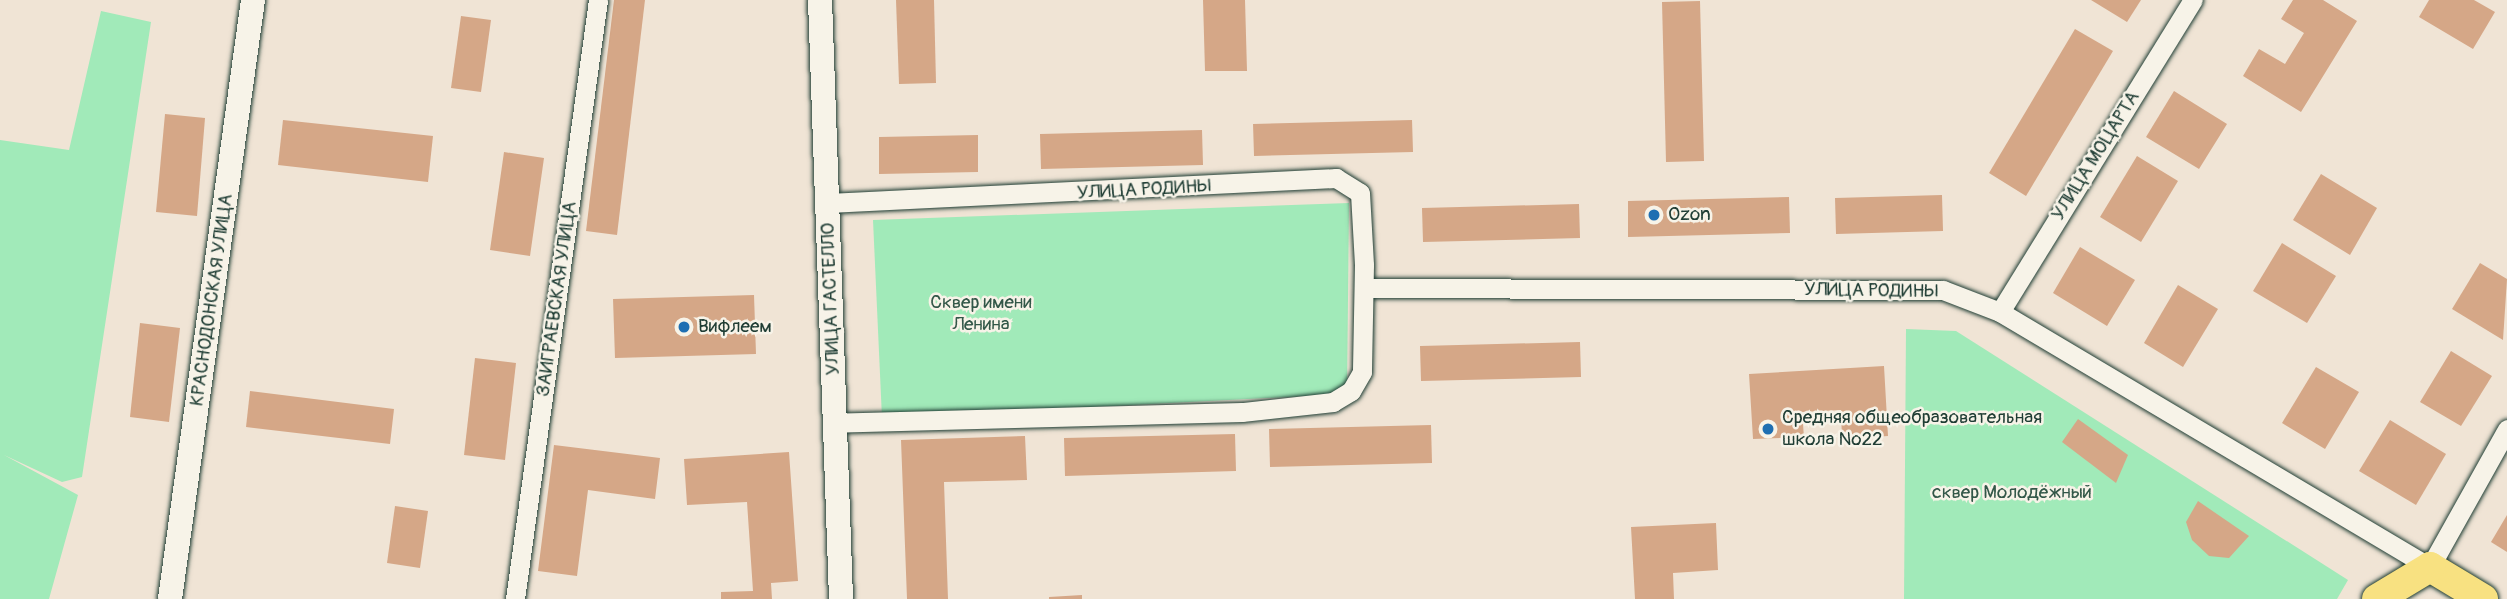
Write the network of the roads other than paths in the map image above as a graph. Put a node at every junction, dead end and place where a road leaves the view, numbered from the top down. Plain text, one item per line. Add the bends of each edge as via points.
1 (253, 0) edge
2 (598, 0) edge
3 (820, 0) edge
4 (2193, 0) edge
5 (828, 203) junction
6 (1364, 288) junction
7 (2000, 312) junction
8 (834, 423) junction
9 (2507, 429) edge
10 (2430, 567) junction
11 (170, 599) edge
12 (515, 599) edge
13 (841, 599) edge
14 (2377, 599) edge
15 (2410, 599) edge
16 (2483, 599) edge

1 - 11 street, КРАСНОДОНСКАЯ УЛИЦА
2 - 12 street, ЗАИГРАЕВСКАЯ УЛИЦА
3 - 5 street, УЛИЦА ГАСТЕЛЛО
4 - 7 street, УЛИЦА МОЦАРТА
5 - 6 street, УЛИЦА РОДИНЫ via 1336,178 1360,193
5 - 8 street, УЛИЦА ГАСТЕЛЛО
6 - 7 street, УЛИЦА РОДИНЫ via 1943,290
6 - 8 street, УЛИЦА РОДИНЫ via 1362,372 1351,391 1333,402 1242,412
7 - 10 street, УЛИЦА РОДИНЫ
8 - 13 street, УЛИЦА ГАСТЕЛЛО
9 - 10 street
10 - 14 main road
10 - 15 main road
10 - 16 main road

